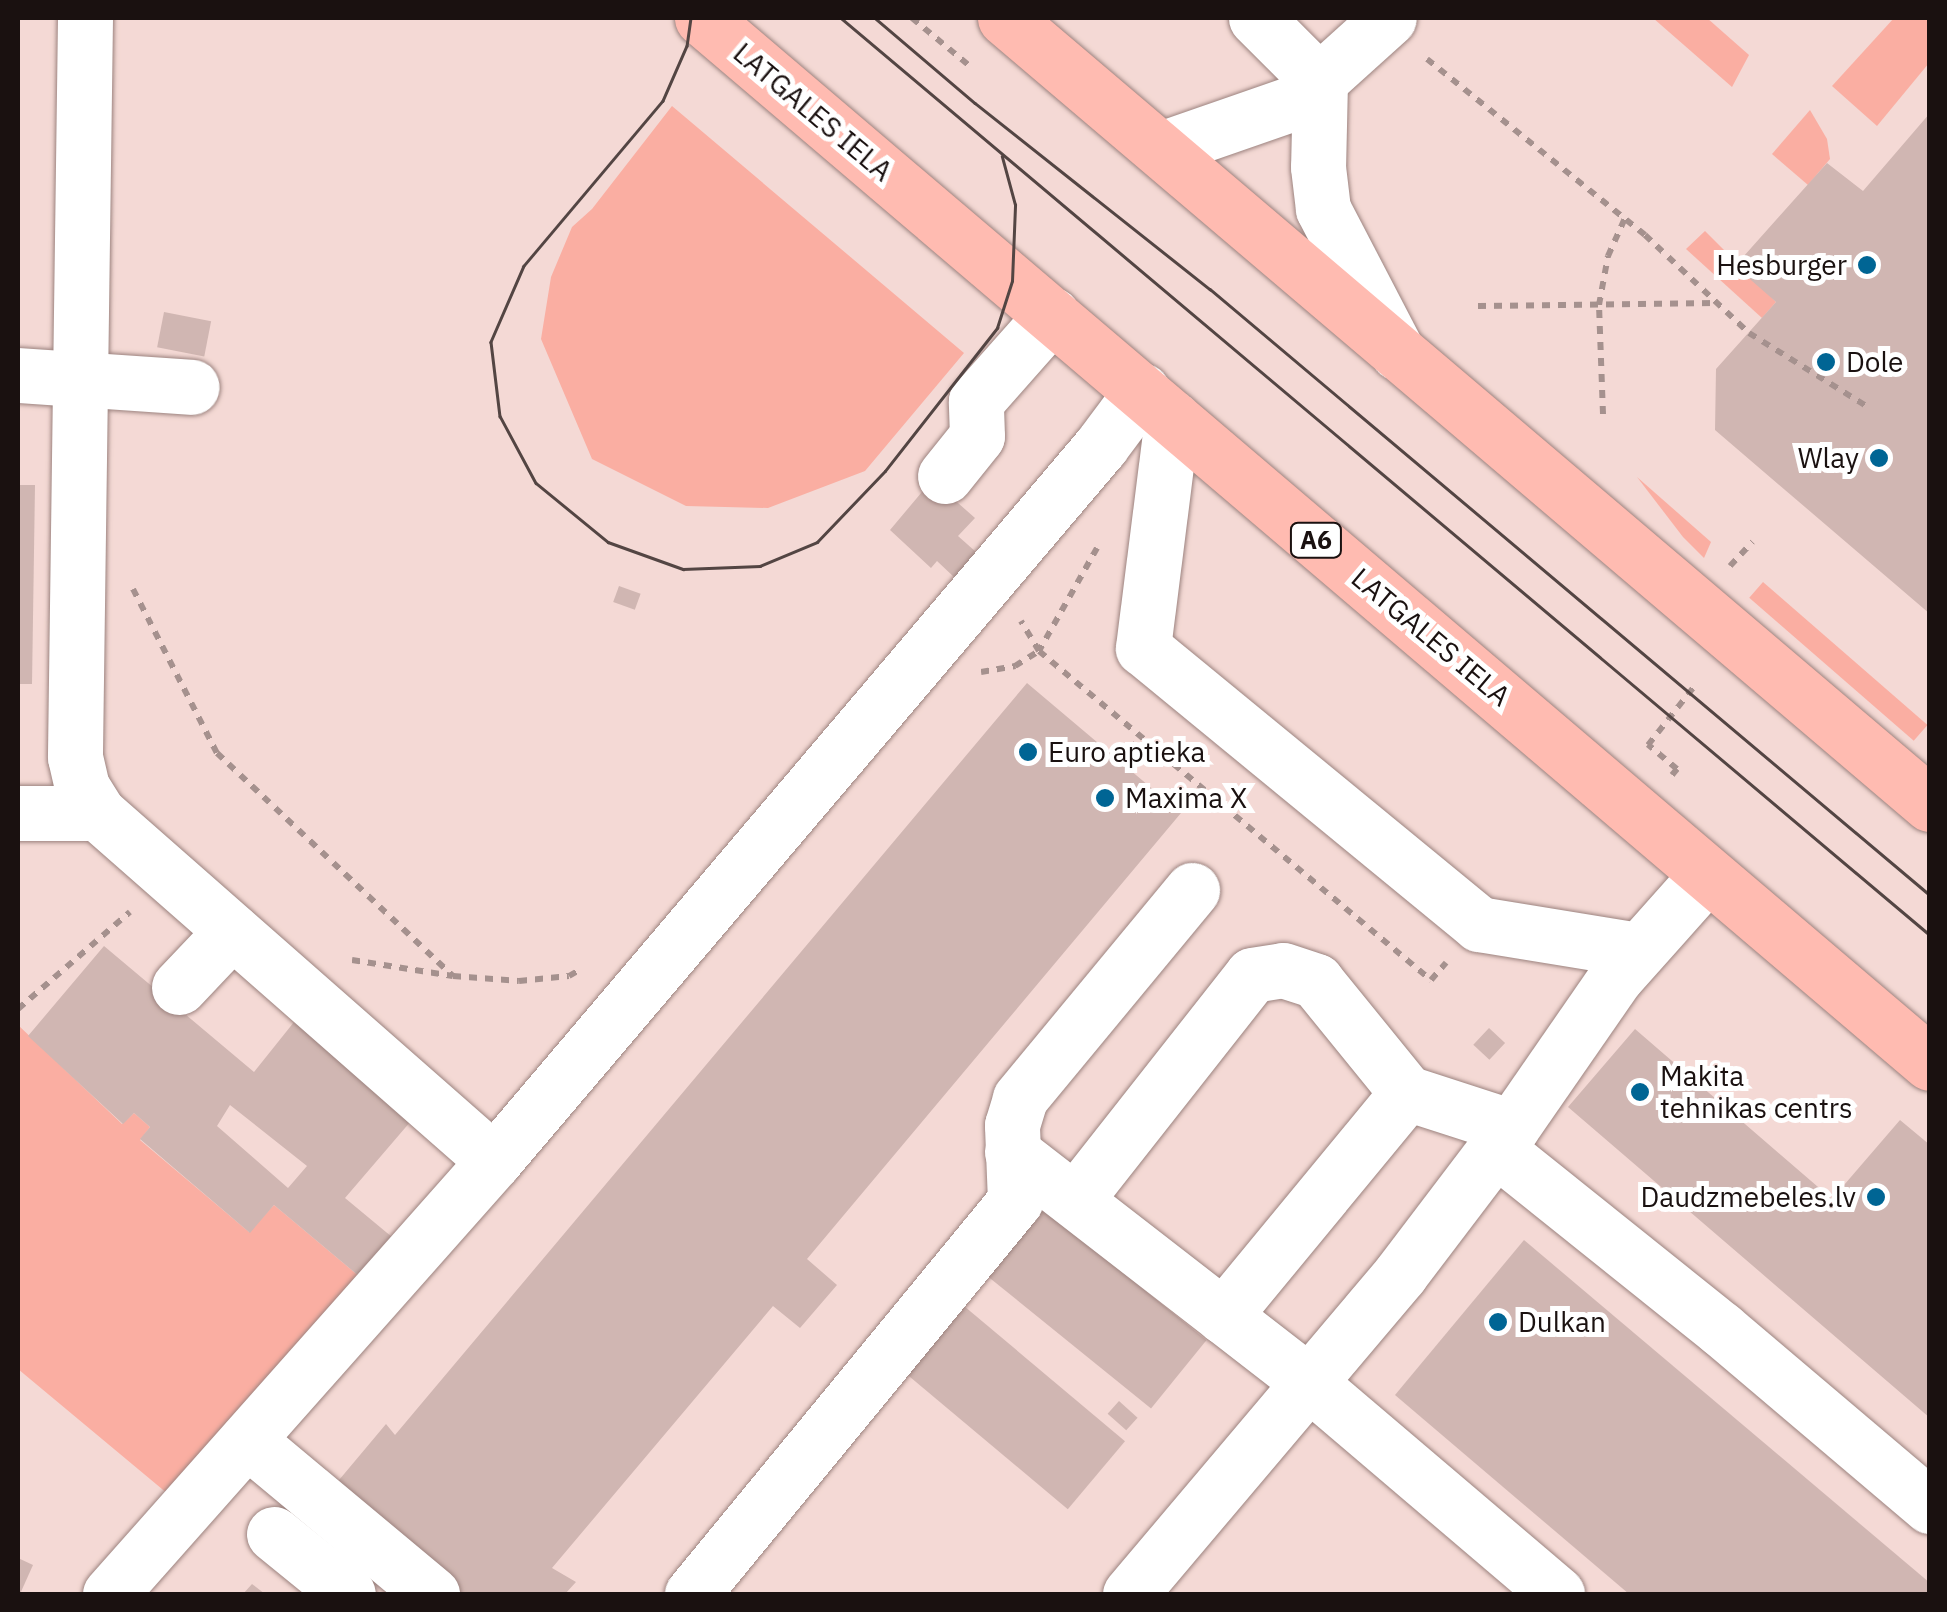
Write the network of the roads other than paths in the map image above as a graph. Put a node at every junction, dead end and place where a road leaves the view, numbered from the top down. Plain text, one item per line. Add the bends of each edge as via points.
1 (85, 18) edge
2 (702, 18) edge
3 (1006, 18) edge
4 (1256, 18) edge
5 (1405, 36) edge
6 (1320, 82) junction
7 (1161, 149) junction
8 (1052, 315) junction
9 (1400, 355) junction
10 (18, 375) edge
11 (79, 377) junction
12 (192, 387) dead end
13 (1157, 404) junction
14 (946, 476) dead end
15 (1930, 804) edge
16 (18, 813) edge
17 (98, 814) junction
18 (1706, 875) junction
19 (1192, 890) dead end
20 (232, 931) junction
21 (1638, 950) junction
22 (179, 988) dead end
23 (1930, 1064) edge
24 (1407, 1093) junction
25 (1504, 1138) junction
26 (1012, 1152) junction
27 (494, 1161) junction
28 (1075, 1200) junction
29 (1223, 1316) junction
30 (1308, 1382) junction
31 (247, 1440) junction
32 (1930, 1506) edge
33 (274, 1534) dead end
34 (110, 1594) edge
35 (348, 1594) edge
36 (432, 1594) edge
37 (692, 1594) edge
38 (1130, 1594) edge
39 (1557, 1594) edge

1 - 11 street
2 - 8 highway, LATGALES IELA / A6
3 - 7 highway
4 - 6 street
5 - 6 street
6 - 7 street via 1296,102 1259,118
6 - 9 street via 1323,209
7 - 9 highway
8 - 13 highway, LATGALES IELA / A6
8 - 14 street via 976,401 977,436
9 - 15 highway
10 - 11 street
11 - 12 street
11 - 17 street via 74,757
13 - 18 highway, LATGALES IELA / A6
13 - 21 street via 1144,648 1478,924
13 - 27 street via 1094,455
16 - 17 street
17 - 20 street
18 - 21 street
18 - 23 highway, LATGALES IELA / A6
19 - 26 street via 1020,1098
20 - 22 street
20 - 27 street
21 - 25 street
24 - 25 street
24 - 28 street via 1316,981 1283,970 1252,975
24 - 29 street
25 - 30 street via 1402,1273
25 - 32 street
26 - 28 street
26 - 37 street via 1015,1202
27 - 31 street
28 - 29 street
29 - 30 street
30 - 38 street
30 - 39 street
31 - 34 street
31 - 36 street
33 - 35 street

